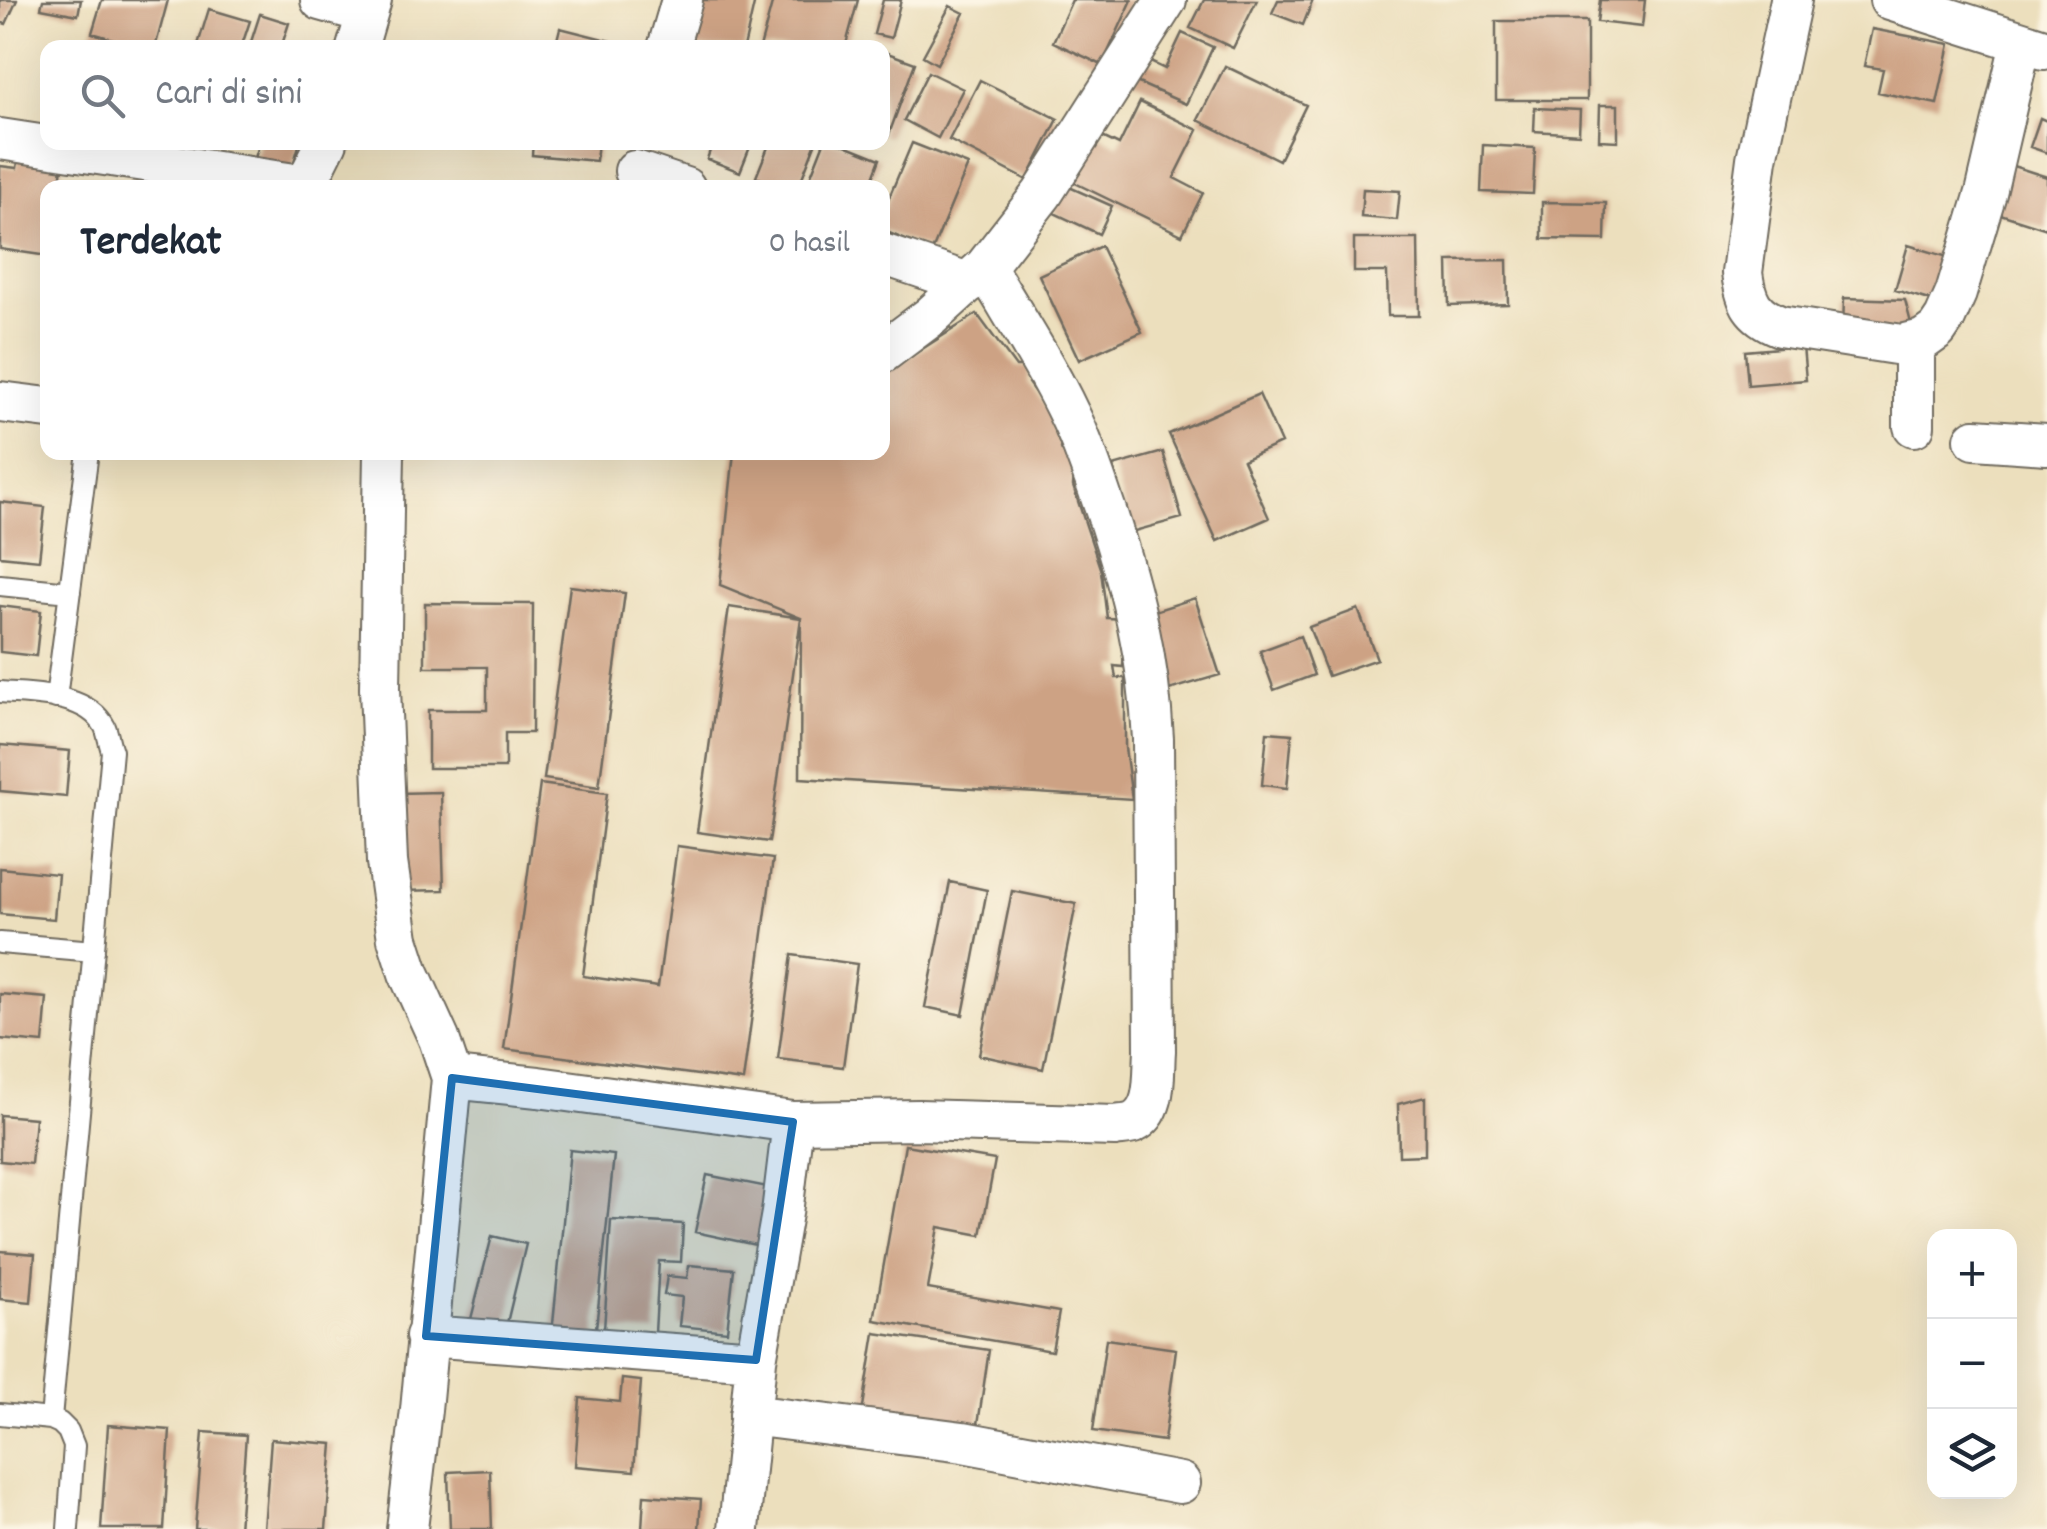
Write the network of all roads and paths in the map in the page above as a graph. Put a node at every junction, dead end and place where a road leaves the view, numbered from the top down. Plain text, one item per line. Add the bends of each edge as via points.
1 (320, 0) edge
2 (682, 0) edge
3 (1166, 0) edge
4 (1790, 0) edge
5 (1890, 0) edge
6 (365, 20) edge
7 (670, 40) edge
8 (2034, 46) edge
9 (0, 140) edge
10 (40, 146) edge
11 (65, 150) edge
12 (323, 150) edge
13 (636, 167) edge
14 (262, 180) edge
15 (306, 180) edge
16 (666, 180) edge
17 (890, 256) edge
18 (976, 275) junction
19 (1914, 342) junction
20 (890, 347) edge
21 (0, 402) edge
22 (40, 407) edge
23 (1914, 426) dead end
24 (1975, 439) dead end
25 (2047, 444) edge
26 (87, 460) edge
27 (384, 460) edge
28 (0, 585) edge
29 (70, 592) junction
30 (0, 692) edge
31 (56, 698) junction
32 (0, 943) edge
33 (94, 952) junction
34 (452, 1078) junction
35 (793, 1122) junction
36 (426, 1336) junction
37 (756, 1360) junction
38 (0, 1414) edge
39 (750, 1415) junction
40 (51, 1419) junction
41 (1180, 1483) dead end
42 (68, 1529) edge
43 (407, 1529) edge
44 (739, 1529) edge

1 - 6 street
2 - 7 street
3 - 18 street via 1042,194
4 - 19 street via 1747,227 1742,273 1750,305 1780,326
5 - 8 street
8 - 19 street via 1946,318
9 - 10 street
11 - 14 street
12 - 15 street
13 - 16 street
17 - 18 street
18 - 20 street
18 - 35 street via 1068,412 1123,560 1144,649 1153,739 1151,1100 1133,1123 1116,1126
19 - 23 street
21 - 22 street
24 - 25 street
26 - 29 lane
27 - 34 street via 380,688 386,862 398,939
28 - 29 lane
29 - 31 lane
30 - 31 lane
31 - 33 lane via 90,709 112,751
32 - 33 lane
33 - 40 lane
34 - 35 street
34 - 36 street
35 - 37 street
36 - 37 street
36 - 43 street
37 - 39 street
38 - 40 lane
39 - 41 street via 963,1442
39 - 44 street
40 - 42 lane via 68,1431 74,1446

